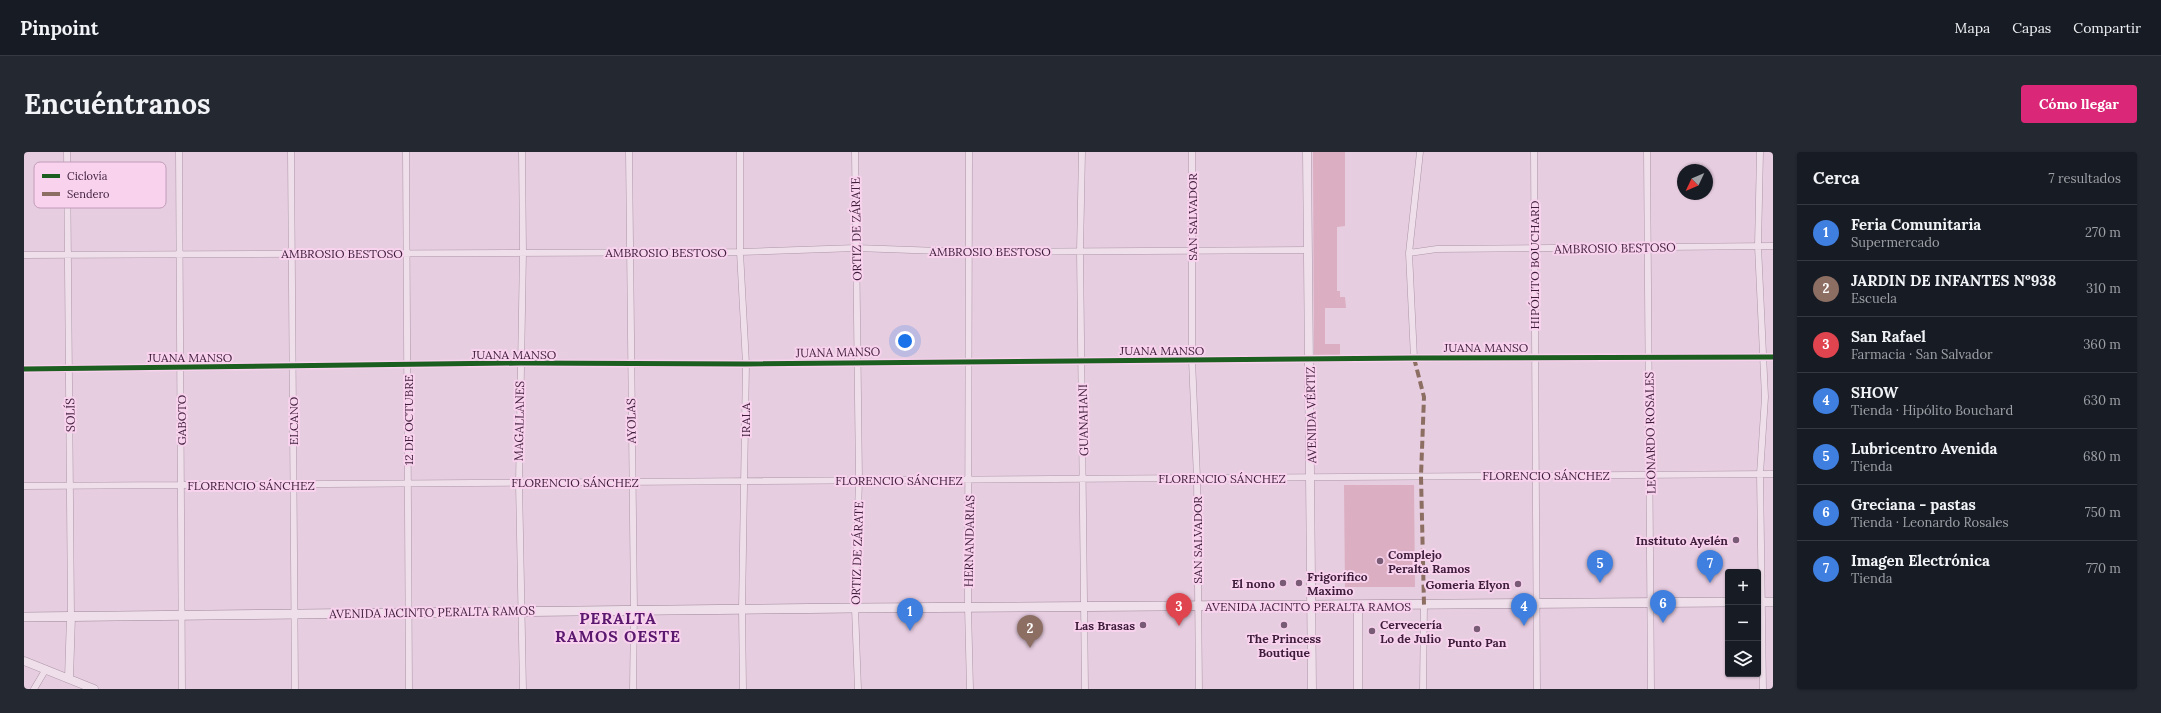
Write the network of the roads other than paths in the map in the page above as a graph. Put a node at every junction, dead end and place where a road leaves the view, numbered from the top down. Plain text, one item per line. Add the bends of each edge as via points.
1 (67, 152) edge
2 (179, 152) edge
3 (291, 152) edge
4 (406, 152) edge
5 (522, 152) edge
6 (629, 152) edge
7 (740, 152) edge
8 (855, 152) edge
9 (970, 152) edge
10 (1082, 152) edge
11 (1192, 152) edge
12 (1308, 152) edge
13 (1420, 152) edge
14 (1534, 152) edge
15 (1647, 152) edge
16 (1760, 152) edge
17 (67, 162) edge
18 (68, 208) edge
19 (1758, 246) junction
20 (1773, 246) edge
21 (856, 248) junction
22 (1648, 248) junction
23 (1534, 249) junction
24 (1308, 250) junction
25 (1080, 251) junction
26 (1192, 251) junction
27 (522, 252) junction
28 (629, 252) junction
29 (740, 252) junction
30 (968, 252) junction
31 (180, 253) junction
32 (292, 253) junction
33 (406, 253) junction
34 (1409, 253) junction
35 (68, 254) junction
36 (24, 255) edge
37 (1649, 356) junction
38 (1535, 357) junction
39 (1762, 357) junction
40 (1773, 357) edge
41 (1414, 358) junction
42 (1310, 359) junction
43 (1081, 360) junction
44 (1192, 360) junction
45 (968, 361) junction
46 (857, 362) junction
47 (520, 363) junction
48 (630, 364) junction
49 (746, 364) junction
50 (407, 365) junction
51 (292, 366) junction
52 (70, 367) junction
53 (180, 367) junction
54 (24, 369) edge
55 (1537, 474) junction
56 (1760, 474) junction
57 (1773, 474) edge
58 (1650, 475) junction
59 (1311, 477) junction
60 (1084, 478) junction
61 (1197, 478) junction
62 (859, 480) junction
63 (969, 480) junction
64 (745, 481) junction
65 (632, 482) junction
66 (519, 483) junction
67 (293, 484) junction
68 (408, 484) junction
69 (181, 485) junction
70 (24, 486) edge
71 (71, 486) junction
72 (1760, 569) edge
73 (1725, 602) edge
74 (1761, 602) edge
75 (1773, 602) edge
76 (1652, 603) junction
77 (1537, 604) junction
78 (1358, 605) junction
79 (1424, 605) junction
80 (1760, 605) edge
81 (1197, 606) junction
82 (1312, 606) junction
83 (1085, 607) junction
84 (855, 608) junction
85 (968, 608) junction
86 (742, 609) junction
87 (634, 610) junction
88 (520, 612) junction
89 (409, 613) junction
90 (294, 614) junction
91 (182, 615) junction
92 (71, 616) junction
93 (24, 617) edge
94 (24, 661) edge
95 (46, 669) junction
96 (69, 678) junction
97 (34, 689) edge
98 (94, 689) edge
99 (182, 689) edge
100 (295, 689) edge
101 (409, 689) edge
102 (523, 689) edge
103 (633, 689) edge
104 (743, 689) edge
105 (858, 689) edge
106 (970, 689) edge
107 (1085, 689) edge
108 (1199, 689) edge
109 (1312, 689) edge
110 (1358, 689) edge
111 (1423, 689) edge
112 (1537, 689) edge
113 (1651, 689) edge
114 (1764, 689) edge

1 - 17 street, SOLÍS
2 - 31 street, GABOTO
3 - 32 street, ELCANO
4 - 33 street, 12 DE OCTUBRE
5 - 27 street, MAGALLANES
6 - 28 street, AYOLAS
7 - 29 street, IRALA
8 - 21 street, ORTIZ DE ZÁRATE
9 - 30 street, HERNANDARIAS
10 - 25 street, GUANAHANI
11 - 26 street, SAN SALVADOR
12 - 24 street, AVENIDA VÉRTIZ
13 - 34 street
14 - 23 street, HIPÓLITO BOUCHARD
15 - 22 street, LEONARDO ROSALES
16 - 19 street
18 - 35 street, SOLÍS
19 - 20 street, AMBROSIO BESTOSO
19 - 22 street, AMBROSIO BESTOSO
19 - 39 street
21 - 29 street, AMBROSIO BESTOSO
21 - 30 street, AMBROSIO BESTOSO
21 - 46 street, ORTIZ DE ZÁRATE
22 - 23 street, AMBROSIO BESTOSO
22 - 37 street, LEONARDO ROSALES
23 - 34 street, AMBROSIO BESTOSO via 1437,249
23 - 38 street, HIPÓLITO BOUCHARD
24 - 26 street, AMBROSIO BESTOSO
24 - 42 street, AVENIDA VÉRTIZ
25 - 26 street, AMBROSIO BESTOSO
25 - 30 street, AMBROSIO BESTOSO
25 - 43 street, GUANAHANI
26 - 44 street, SAN SALVADOR
27 - 28 street, AMBROSIO BESTOSO
27 - 33 street, AMBROSIO BESTOSO
27 - 47 street, MAGALLANES
28 - 29 street, AMBROSIO BESTOSO
28 - 48 street, AYOLAS
29 - 49 street, IRALA
30 - 45 street, HERNANDARIAS
31 - 32 street, AMBROSIO BESTOSO
31 - 35 street, AMBROSIO BESTOSO
31 - 53 street, GABOTO
32 - 33 street, AMBROSIO BESTOSO
32 - 51 street, ELCANO
33 - 50 street, 12 DE OCTUBRE
34 - 41 street
35 - 36 street, AMBROSIO BESTOSO
35 - 52 street, SOLÍS
37 - 38 street, JUANA MANSO
37 - 39 street, JUANA MANSO
37 - 58 street, LEONARDO ROSALES
38 - 41 street, JUANA MANSO
38 - 55 street, HIPÓLITO BOUCHARD
39 - 40 street, JUANA MANSO
39 - 56 street via 1765,397
41 - 42 street, JUANA MANSO
42 - 44 street, JUANA MANSO
42 - 59 street, AVENIDA VÉRTIZ
43 - 44 street, JUANA MANSO
43 - 45 street, JUANA MANSO
43 - 60 street, GUANAHANI
44 - 61 street, SAN SALVADOR
45 - 46 street, JUANA MANSO
45 - 63 street, HERNANDARIAS
46 - 49 street, JUANA MANSO
46 - 62 street, ORTIZ DE ZÁRATE
47 - 48 street, JUANA MANSO
47 - 50 street, JUANA MANSO
47 - 66 street, MAGALLANES
48 - 49 street, JUANA MANSO
48 - 65 street, AYOLAS
49 - 64 street, IRALA
50 - 51 street, JUANA MANSO
50 - 68 street, 12 DE OCTUBRE
51 - 53 street, JUANA MANSO
51 - 67 street, ELCANO
52 - 53 street, JUANA MANSO
52 - 54 street, JUANA MANSO
52 - 71 street, SOLÍS
53 - 69 street, GABOTO
55 - 58 street, FLORENCIO SÁNCHEZ
55 - 59 street, FLORENCIO SÁNCHEZ
55 - 77 street, HIPÓLITO BOUCHARD
56 - 57 street, FLORENCIO SÁNCHEZ
56 - 58 street, FLORENCIO SÁNCHEZ
56 - 72 street
58 - 76 street, LEONARDO ROSALES
59 - 61 street, FLORENCIO SÁNCHEZ
59 - 82 street, AVENIDA VÉRTIZ
60 - 61 street, FLORENCIO SÁNCHEZ
60 - 63 street, FLORENCIO SÁNCHEZ
60 - 83 street, GUANAHANI
61 - 81 street, SAN SALVADOR
62 - 63 street, FLORENCIO SÁNCHEZ
62 - 64 street, FLORENCIO SÁNCHEZ
62 - 84 street, ORTIZ DE ZÁRATE
63 - 85 street, HERNANDARIAS
64 - 65 street, FLORENCIO SÁNCHEZ
64 - 86 street, IRALA
65 - 66 street, FLORENCIO SÁNCHEZ
65 - 87 street, AYOLAS
66 - 68 street, FLORENCIO SÁNCHEZ
66 - 88 street, MAGALLANES
67 - 68 street, FLORENCIO SÁNCHEZ
67 - 69 street, FLORENCIO SÁNCHEZ
67 - 90 street, ELCANO
68 - 89 street, 12 DE OCTUBRE
69 - 71 street, FLORENCIO SÁNCHEZ
69 - 91 street, GABOTO
70 - 71 street, FLORENCIO SÁNCHEZ
71 - 92 street, SOLÍS
73 - 76 main road, AVENIDA JACINTO PERALTA RAMOS
74 - 75 main road
76 - 77 main road, AVENIDA JACINTO PERALTA RAMOS
76 - 113 street, LEONARDO ROSALES
77 - 79 main road, AVENIDA JACINTO PERALTA RAMOS
77 - 112 street, HIPÓLITO BOUCHARD
78 - 79 main road, AVENIDA JACINTO PERALTA RAMOS
78 - 82 main road, AVENIDA JACINTO PERALTA RAMOS
78 - 110 street
79 - 111 street
80 - 114 street
81 - 82 main road, AVENIDA JACINTO PERALTA RAMOS
81 - 83 main road, AVENIDA JACINTO PERALTA RAMOS
81 - 108 street, SAN SALVADOR
82 - 109 street, AVENIDA VÉRTIZ
83 - 85 main road, AVENIDA JACINTO PERALTA RAMOS
83 - 107 street, GUANAHANI
84 - 85 main road, AVENIDA JACINTO PERALTA RAMOS
84 - 86 main road, AVENIDA JACINTO PERALTA RAMOS
84 - 105 street, ORTIZ DE ZÁRATE
85 - 106 street, HERNANDARIAS
86 - 87 main road, AVENIDA JACINTO PERALTA RAMOS
86 - 104 street, IRALA
87 - 88 main road, AVENIDA JACINTO PERALTA RAMOS
87 - 103 street, AYOLAS
88 - 89 main road, AVENIDA JACINTO PERALTA RAMOS
88 - 102 street, MAGALLANES
89 - 90 main road, AVENIDA JACINTO PERALTA RAMOS
89 - 101 street, 12 DE OCTUBRE
90 - 91 main road, AVENIDA JACINTO PERALTA RAMOS
90 - 100 street, ELCANO
91 - 92 main road, AVENIDA JACINTO PERALTA RAMOS
91 - 99 street, GABOTO
92 - 93 main road, AVENIDA JACINTO PERALTA RAMOS
92 - 96 street, SOLÍS
94 - 95 street
95 - 96 street
95 - 97 street
96 - 98 street

